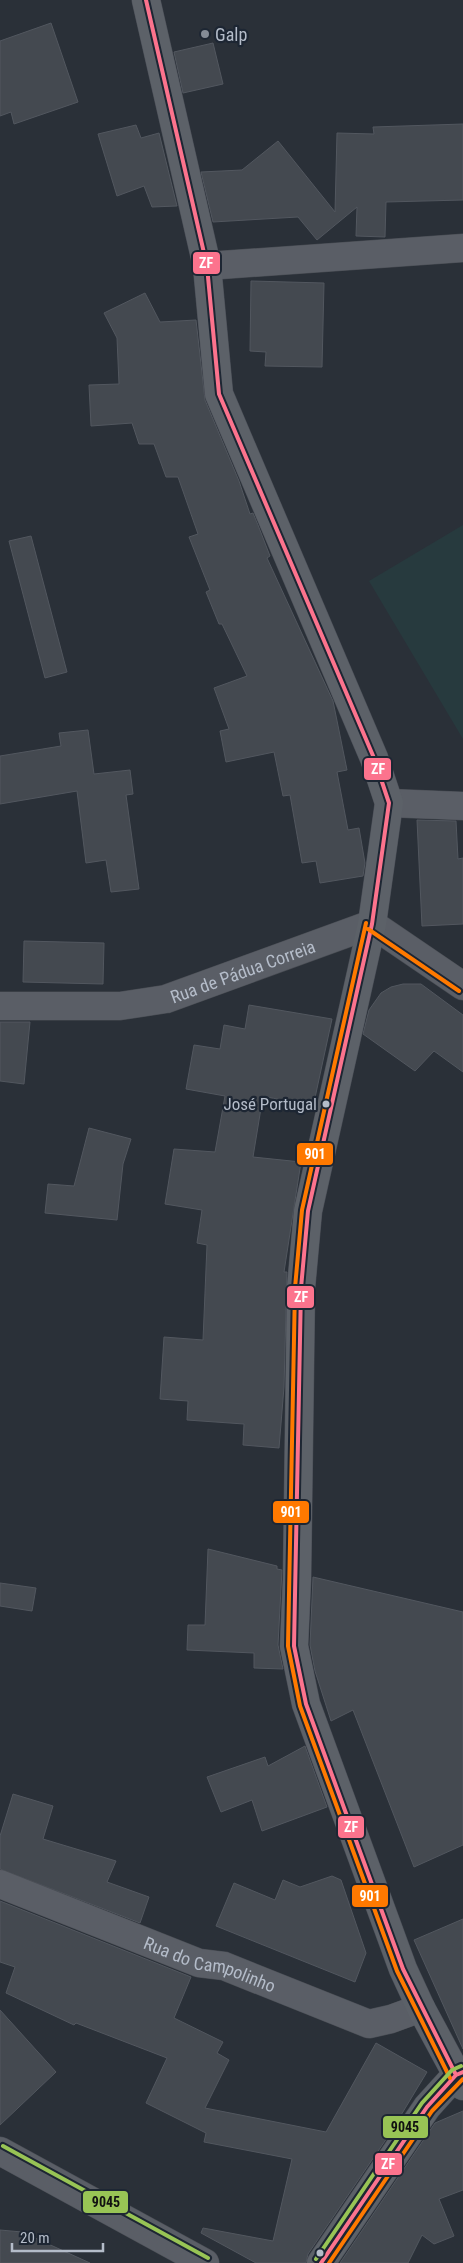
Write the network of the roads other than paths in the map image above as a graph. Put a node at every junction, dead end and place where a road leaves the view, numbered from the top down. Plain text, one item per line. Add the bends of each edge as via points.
1 (146, 0) edge
2 (463, 248) edge
3 (207, 266) junction
4 (389, 804) junction
5 (463, 806) edge
6 (372, 924) junction
7 (463, 986) edge
8 (0, 1006) edge
9 (0, 1884) edge
10 (421, 2008) junction
11 (461, 2078) edge
12 (0, 2152) edge
13 (205, 2263) edge
14 (322, 2263) edge

1 - 3 main road
2 - 3 street
3 - 4 main road via 219,394 374,758
4 - 5 street
4 - 6 main road
6 - 7 street
6 - 8 street, Rua de Pádua Correia via 166,999 120,1006
6 - 10 main road via 308,1211 301,1288 294,1646 306,1704 403,1969
9 - 10 street, Rua do Campolinho via 199,1963 224,1966 369,2024
10 - 11 main road
11 - 14 main road via 427,2107
12 - 13 street

